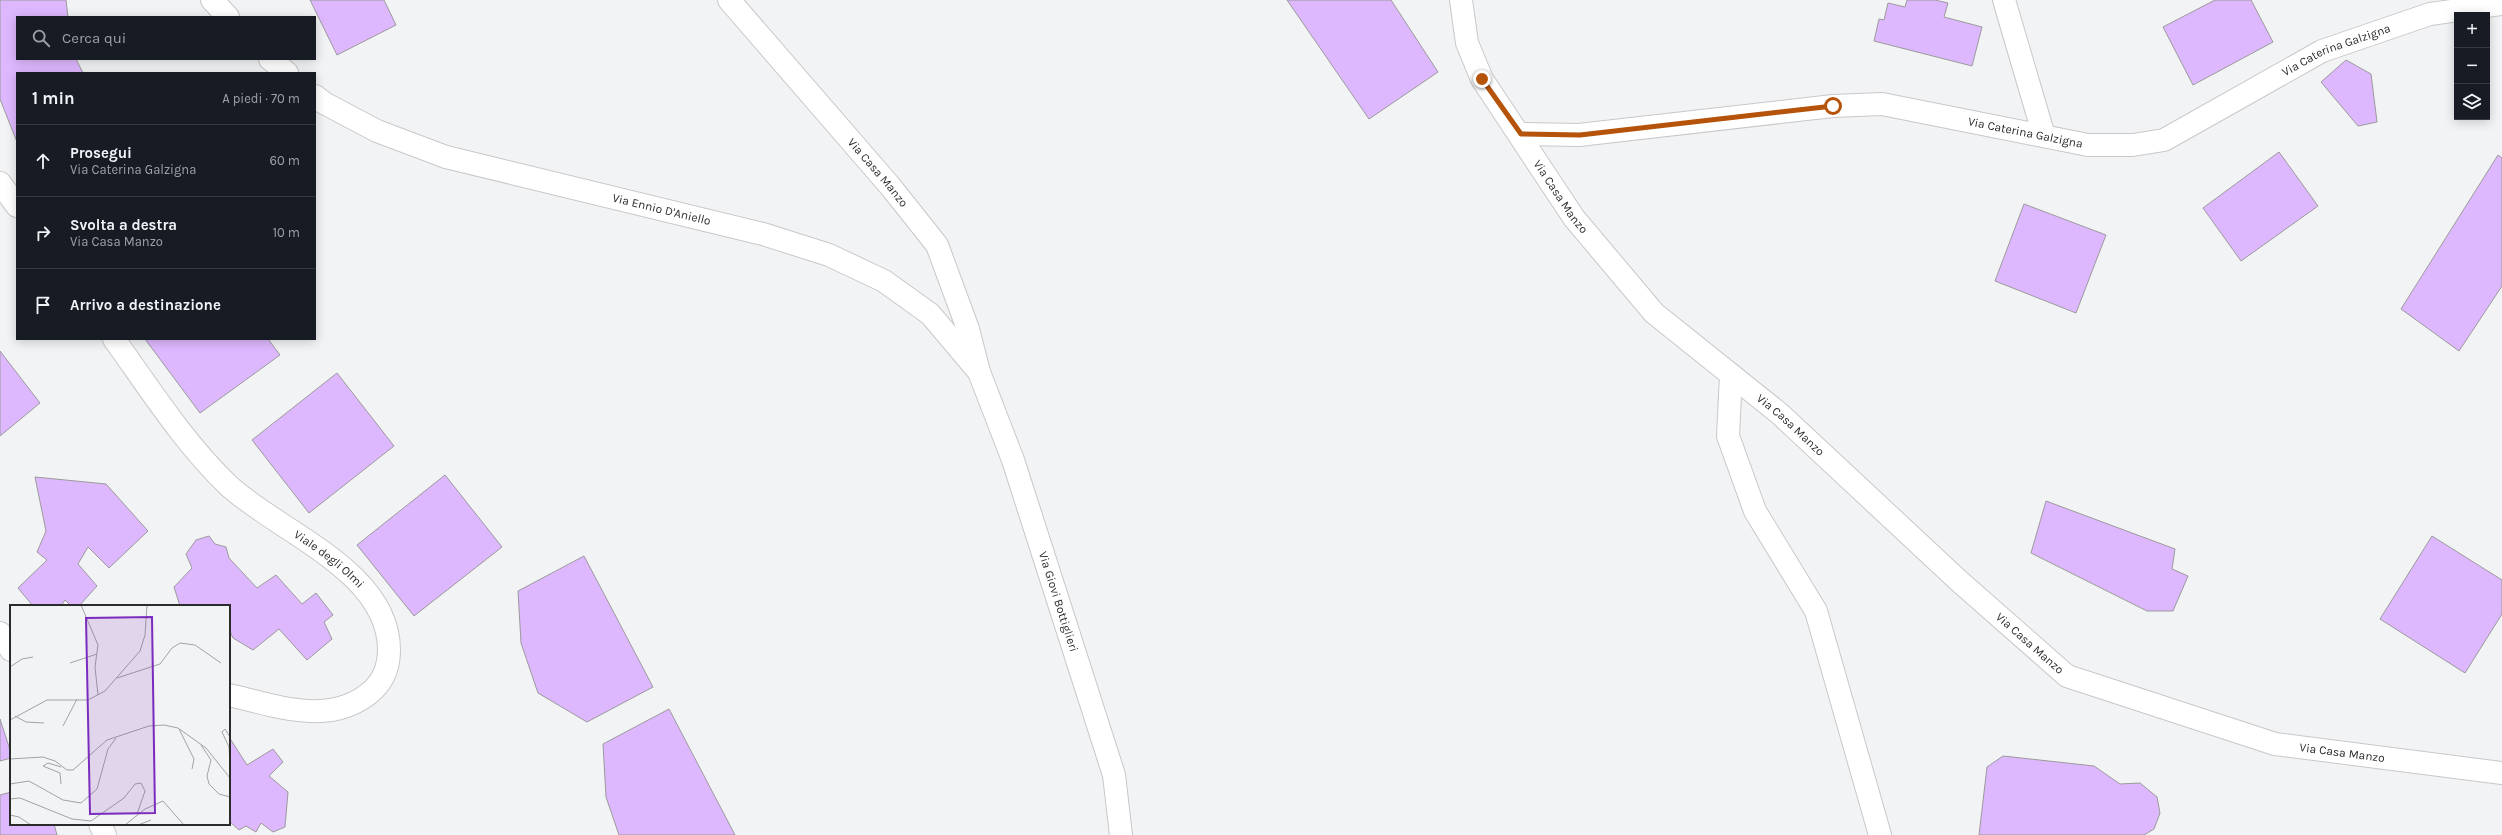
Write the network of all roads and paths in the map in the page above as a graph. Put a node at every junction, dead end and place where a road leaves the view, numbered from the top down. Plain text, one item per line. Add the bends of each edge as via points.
1 (212, 0) edge
2 (729, 0) edge
3 (1460, 0) edge
4 (2004, 0) edge
5 (2502, 4) edge
6 (227, 16) edge
7 (271, 60) edge
8 (286, 72) edge
9 (316, 97) edge
10 (1521, 134) junction
11 (2044, 136) junction
12 (0, 183) edge
13 (16, 205) edge
14 (115, 340) edge
15 (979, 372) junction
16 (1731, 375) junction
17 (0, 624) edge
18 (0, 633) edge
19 (10, 633) edge
20 (10, 648) edge
21 (230, 695) edge
22 (2502, 773) edge
23 (100, 825) edge
24 (104, 835) edge
25 (1121, 835) edge
26 (1880, 835) edge

1 - 6 street
2 - 15 street, Via Casa Manzo via 890,186 937,245 968,329
3 - 10 street, Via Casa Manzo via 1467,43 1482,79
4 - 11 street
5 - 11 street, Via Caterina Galzigna via 2430,14 2322,51 2164,140 2108,147
7 - 8 street
9 - 15 street, Via Ennio D'Aniello via 377,131 446,157 756,232 829,255 884,281 930,314
10 - 11 street, Via Caterina Galzigna via 1580,135 1833,106 1882,104
10 - 16 street, Via Casa Manzo via 1574,218 1654,313
12 - 13 street
14 - 21 street, Viale degli Olmi via 193,447 230,487 345,571 368,593 381,615 389,637 389,663 380,683 365,697 341,710 317,712 283,708
15 - 25 street, Via Giovi Bottiglieri via 1013,460 1114,775
16 - 22 street, Via Casa Manzo via 1780,414 1959,581 2067,676 2275,744
16 - 26 street via 1728,436 1755,511 1816,611
17 - 19 street
18 - 20 street
23 - 24 street

